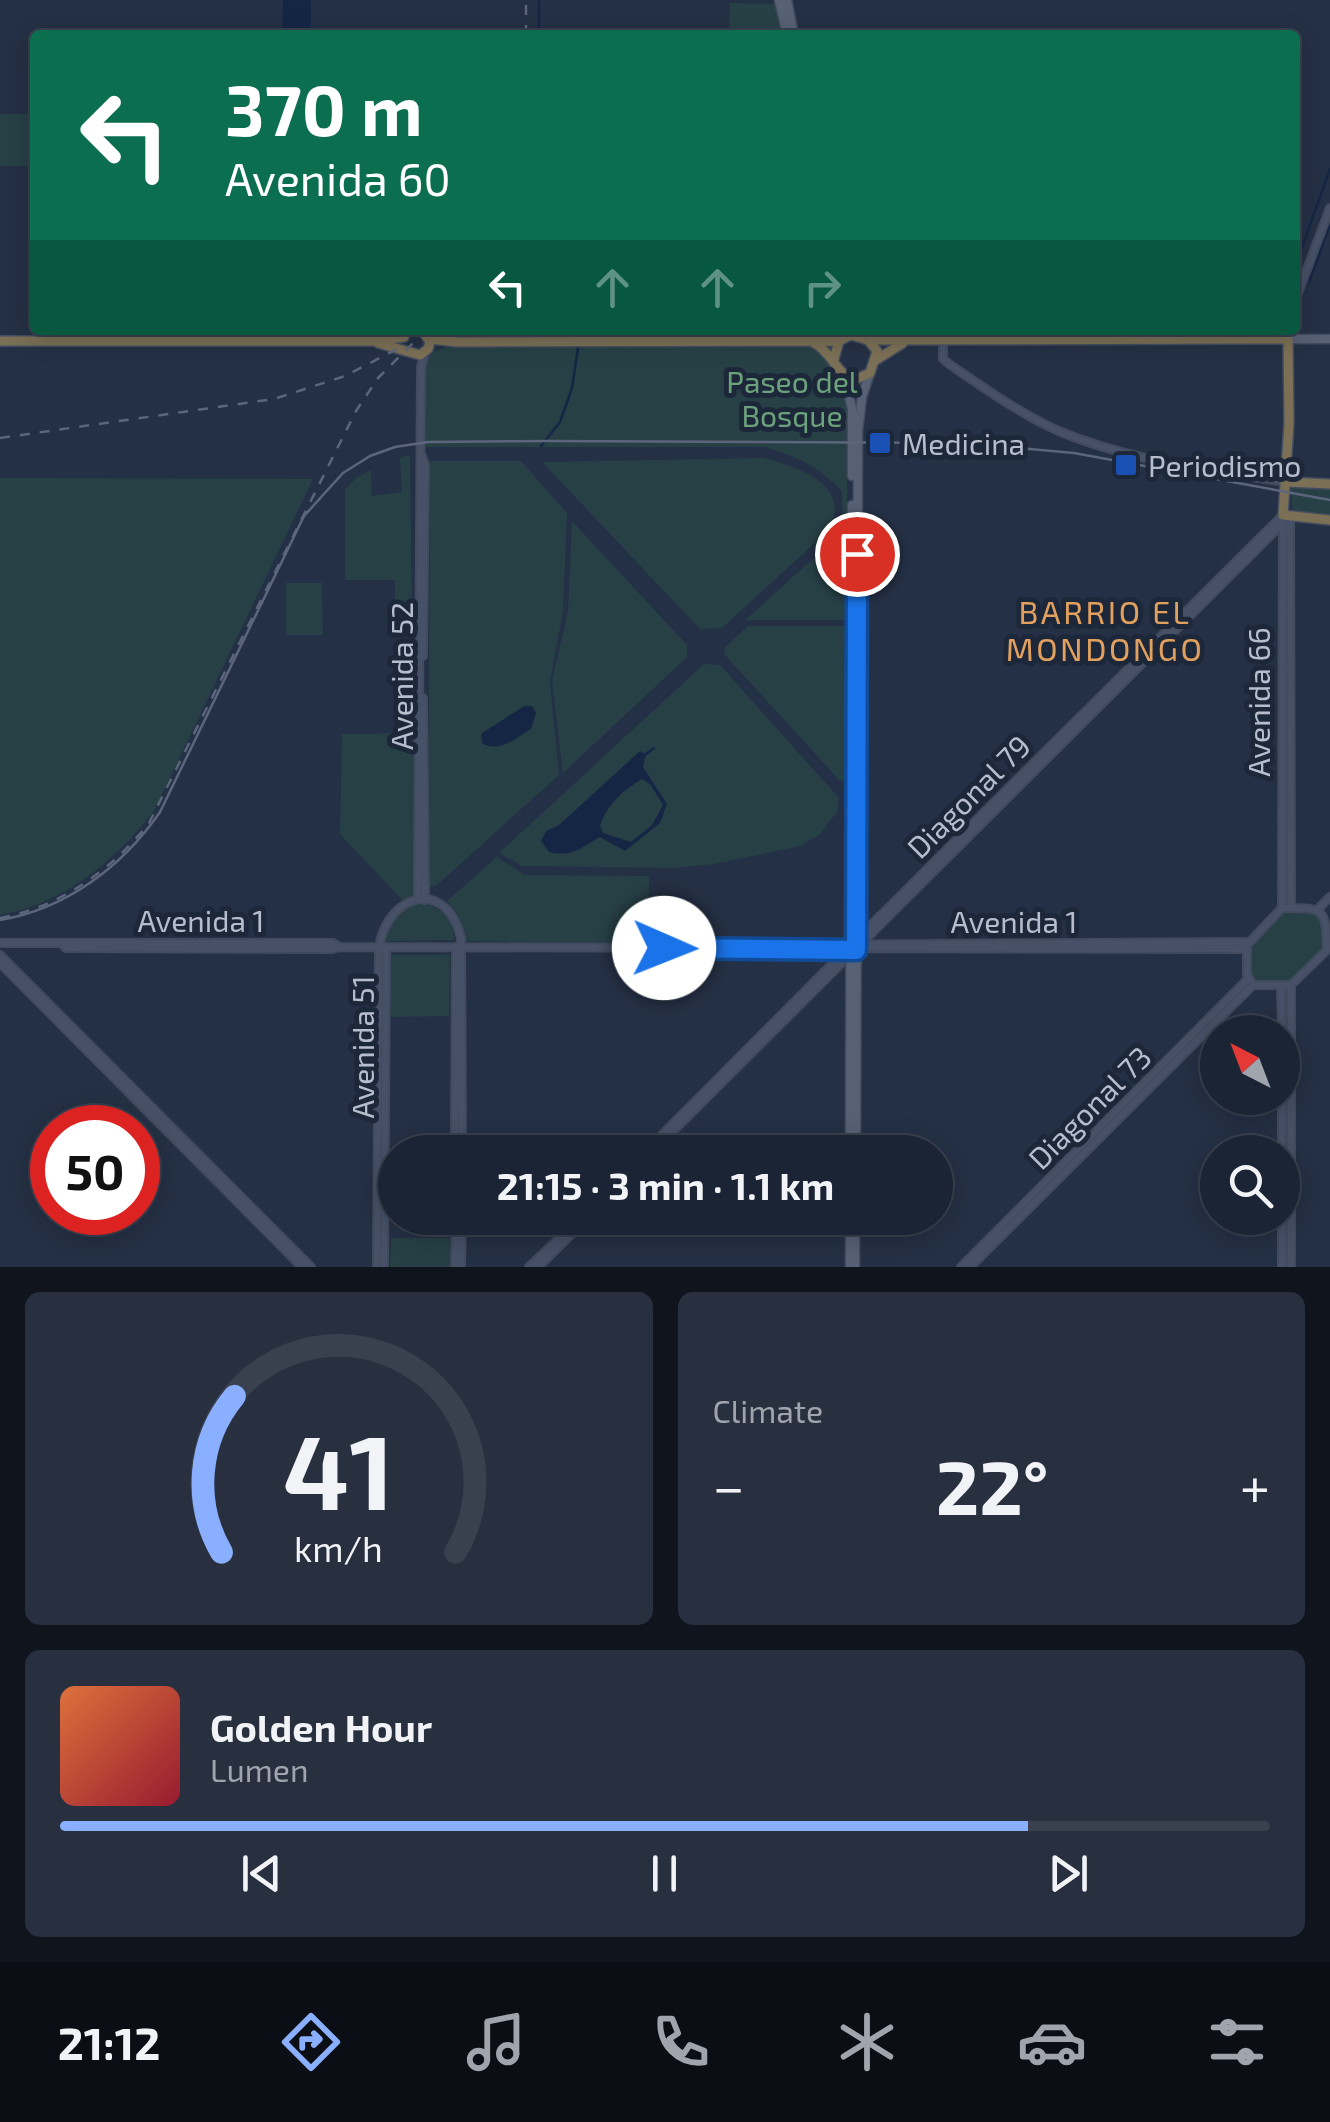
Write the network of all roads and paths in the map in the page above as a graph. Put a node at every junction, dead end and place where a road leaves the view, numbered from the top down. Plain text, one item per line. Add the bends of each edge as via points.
1 (779, 0) edge
2 (787, 0) edge
3 (789, 30) edge
4 (790, 30) edge
5 (1330, 208) edge
6 (1300, 288) edge
7 (219, 335) edge
8 (402, 335) edge
9 (407, 335) edge
10 (1288, 335) edge
11 (844, 336) edge
12 (862, 336) edge
13 (910, 340) junction
14 (944, 340) junction
15 (1330, 340) edge
16 (0, 341) edge
17 (246, 341) junction
18 (374, 341) junction
19 (426, 342) edge
20 (811, 342) junction
21 (408, 353) junction
22 (834, 359) junction
23 (876, 360) junction
24 (870, 373) junction
25 (844, 376) junction
26 (421, 380) junction
27 (1287, 482) junction
28 (1330, 484) edge
29 (1285, 518) junction
30 (1330, 520) edge
31 (1330, 897) edge
32 (422, 899) junction
33 (1286, 908) junction
34 (1324, 911) edge
35 (0, 945) edge
36 (1247, 945) junction
37 (382, 947) junction
38 (459, 947) junction
39 (854, 947) junction
40 (1328, 947) edge
41 (0, 955) edge
42 (0, 963) edge
43 (1251, 982) junction
44 (1291, 985) junction
45 (1281, 986) junction
46 (1282, 1015) edge
47 (459, 1135) edge
48 (666, 1135) edge
49 (853, 1135) edge
50 (459, 1235) edge
51 (562, 1235) edge
52 (571, 1235) edge
53 (852, 1235) edge
54 (1282, 1235) edge
55 (302, 1267) edge
56 (311, 1267) edge
57 (381, 1267) edge
58 (458, 1267) edge
59 (529, 1267) edge
60 (538, 1267) edge
61 (852, 1267) edge
62 (961, 1267) edge
63 (970, 1267) edge
64 (1282, 1267) edge
65 (1291, 1267) edge

1 - 3 main road
2 - 4 main road
5 - 6 main road
7 - 17 highway
8 - 18 highway
9 - 21 highway
10 - 14 highway
10 - 15 main road
10 - 27 highway, Avenida 66
11 - 12 highway
11 - 20 highway
11 - 22 highway
12 - 13 highway
12 - 23 highway via 875,346
13 - 14 highway
13 - 23 highway
14 - 27 main road via 942,359 1060,431 1137,457
16 - 17 highway
17 - 18 highway
18 - 21 highway
19 - 20 highway
19 - 21 highway
19 - 26 main road, Avenida 52
20 - 22 highway
21 - 26 main road, Avenida 52
22 - 25 highway
23 - 24 highway
24 - 25 highway
24 - 39 main road via 858,431
25 - 39 main road via 852,437
26 - 32 main road, Avenida 52
27 - 28 highway
27 - 29 highway, Avenida 66
29 - 30 highway
29 - 33 main road, Avenida 66
29 - 39 main road, Diagonal 79
31 - 34 main road
32 - 37 main road via 390,915
32 - 38 main road via 454,918
33 - 34 main road
33 - 36 main road
34 - 40 main road
35 - 37 main road, Avenida 1
36 - 39 main road, Avenida 1
36 - 43 main road
37 - 38 main road, Avenida 1
37 - 57 main road, Avenida 51
38 - 39 main road, Avenida 1
38 - 47 main road
39 - 48 main road, Diagonal 79
39 - 49 main road
40 - 44 main road
41 - 56 main road
42 - 55 main road
43 - 45 main road
43 - 62 main road, Diagonal 73
43 - 63 main road, Diagonal 73
44 - 45 main road
44 - 65 main road
45 - 46 main road
50 - 58 main road
51 - 59 main road
52 - 60 main road
53 - 61 main road
54 - 64 main road

